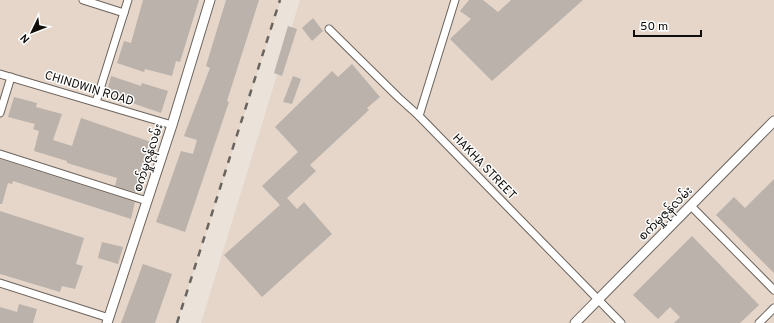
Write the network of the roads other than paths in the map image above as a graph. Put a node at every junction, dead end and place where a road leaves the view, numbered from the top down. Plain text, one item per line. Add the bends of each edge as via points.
1 (83, 0) edge
2 (128, 0) edge
3 (210, 0) edge
4 (455, 0) edge
5 (124, 13) junction
6 (329, 29) dead end
7 (0, 74) edge
8 (11, 77) junction
9 (96, 102) junction
10 (0, 113) edge
11 (419, 116) junction
12 (774, 121) edge
13 (172, 125) junction
14 (0, 154) edge
15 (147, 201) junction
16 (690, 206) junction
17 (0, 283) edge
18 (774, 290) edge
19 (598, 300) junction
20 (774, 308) edge
21 (108, 321) edge
22 (575, 323) edge
23 (622, 323) edge
24 (759, 323) edge

1 - 5 street
2 - 5 street
3 - 13 street, စက်မှုဇုန်လမ်း
4 - 11 street
5 - 9 street
6 - 11 street, HAKHA STREET
7 - 8 street, CHINDWIN ROAD
8 - 9 street, CHINDWIN ROAD
8 - 10 street
9 - 13 street, CHINDWIN ROAD
11 - 19 street, HAKHA STREET
12 - 16 street, စက်မှုဇုန်လမ်း
13 - 15 street, စက်မှုဇုန်လမ်း
14 - 15 street
15 - 21 street, စက်မှုဇုန်လမ်း
16 - 18 street
16 - 19 street, စက်မှုဇုန်လမ်း
17 - 21 street
19 - 22 street, စက်မှုဇုန်လမ်း
19 - 23 street, HAKHA STREET
20 - 24 street

